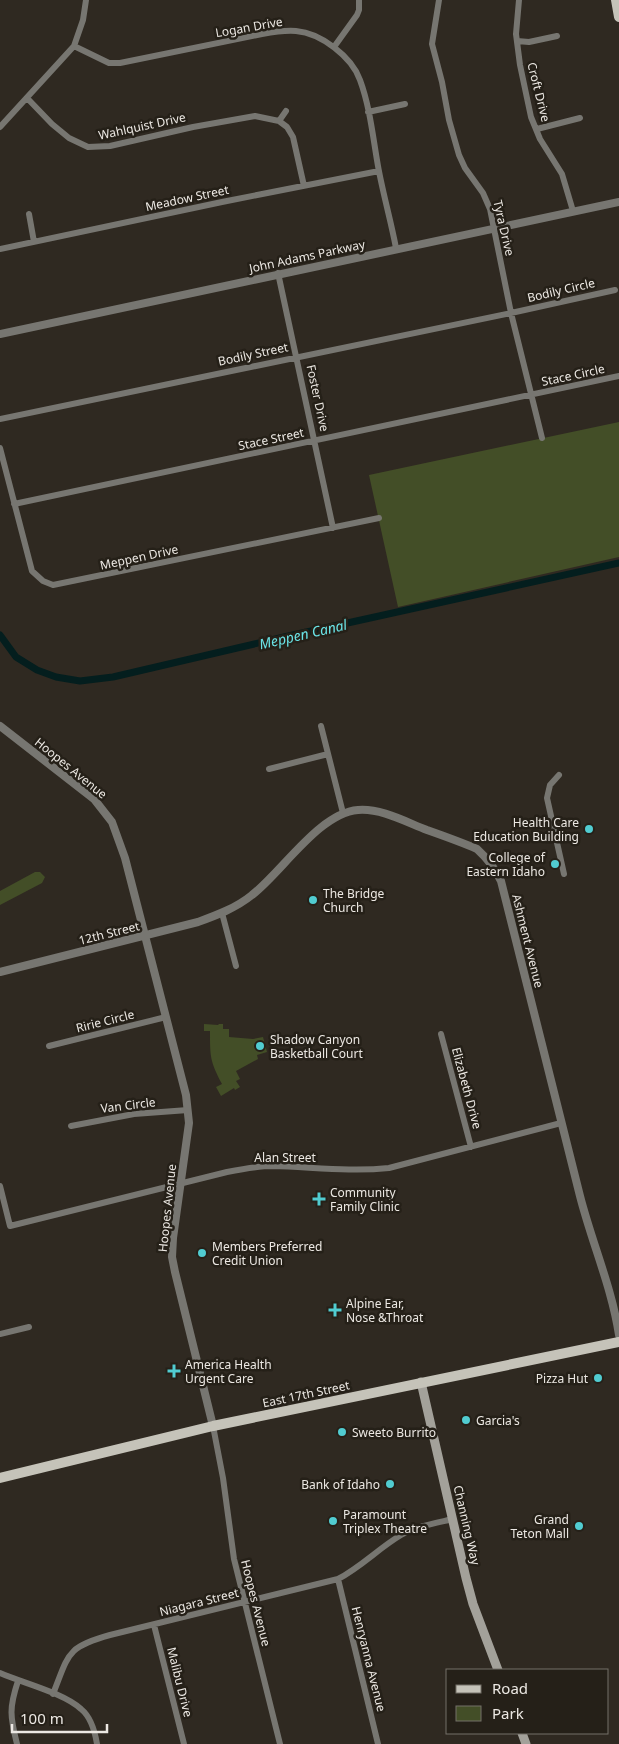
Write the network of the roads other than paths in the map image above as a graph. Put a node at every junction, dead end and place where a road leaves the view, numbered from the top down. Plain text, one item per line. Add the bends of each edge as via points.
1 (86, 0) edge
2 (359, 0) edge
3 (439, 0) edge
4 (519, 0) edge
5 (616, 0) edge
6 (619, 17) edge
7 (557, 36) dead end
8 (518, 41) junction
9 (74, 46) junction
10 (334, 47) junction
11 (27, 98) junction
12 (405, 104) dead end
13 (286, 111) dead end
14 (368, 112) junction
15 (580, 118) dead end
16 (279, 121) junction
17 (0, 127) edge
18 (536, 130) junction
19 (379, 171) junction
20 (304, 186) junction
21 (619, 202) edge
22 (573, 211) junction
23 (29, 214) dead end
24 (494, 228) junction
25 (34, 242) junction
26 (396, 248) junction
27 (0, 249) edge
28 (278, 273) junction
29 (615, 290) dead end
30 (511, 313) junction
31 (0, 334) edge
32 (297, 356) junction
33 (619, 376) edge
34 (532, 395) junction
35 (0, 419) edge
36 (542, 438) dead end
37 (315, 441) junction
38 (0, 448) edge
39 (14, 504) junction
40 (379, 518) dead end
41 (333, 528) junction
42 (0, 726) edge
43 (321, 726) dead end
44 (328, 754) junction
45 (269, 769) dead end
46 (559, 775) dead end
47 (343, 813) junction
48 (564, 874) dead end
49 (222, 913) junction
50 (146, 935) junction
51 (236, 966) dead end
52 (0, 972) edge
53 (166, 1017) junction
54 (441, 1034) dead end
55 (49, 1046) dead end
56 (188, 1110) junction
57 (561, 1123) junction
58 (71, 1126) dead end
59 (471, 1147) junction
60 (180, 1183) junction
61 (0, 1186) edge
62 (29, 1327) dead end
63 (0, 1334) edge
64 (619, 1335) edge
65 (619, 1342) edge
66 (421, 1382) junction
67 (213, 1426) junction
68 (0, 1478) edge
69 (453, 1519) junction
70 (338, 1579) junction
71 (245, 1602) junction
72 (154, 1625) junction
73 (498, 1669) edge
74 (0, 1673) edge
75 (18, 1681) junction
76 (53, 1694) junction
77 (17, 1744) edge
78 (98, 1744) edge
79 (184, 1744) edge
80 (280, 1744) edge
81 (378, 1744) edge

1 - 9 street
2 - 10 street via 357,15
3 - 24 street, Tyra Drive via 432,44 454,143 465,168 487,201
4 - 8 street, Croft Drive
5 - 6 main road
7 - 8 street
8 - 18 street, Croft Drive via 520,65
9 - 10 street, Logan Drive via 114,63 286,31 302,32
9 - 11 street
10 - 14 street, Logan Drive via 356,71
11 - 16 street, Wahlquist Drive via 69,138 88,147 110,146 255,116
11 - 17 street
12 - 14 street
13 - 16 street
14 - 19 street, Logan Drive
15 - 18 street
16 - 20 street via 293,137
18 - 22 street, Croft Drive via 562,174
19 - 20 street, Meadow Street
19 - 26 street, Logan Drive
20 - 25 street, Meadow Street
21 - 22 street, John Adams Parkway
22 - 24 street, John Adams Parkway
23 - 25 street
24 - 26 street, John Adams Parkway
24 - 30 street, Tyra Drive
25 - 27 street, Meadow Street
26 - 28 street, John Adams Parkway
28 - 31 street, John Adams Parkway
28 - 32 street, Foster Drive
29 - 30 street, Bodily Circle
30 - 32 street, Bodily Street
30 - 34 street, Tyra Drive
32 - 35 street, Bodily Street
32 - 37 street, Foster Drive
33 - 34 street, Stace Circle
34 - 36 street, Tyra Drive
34 - 37 street, Stace Street
37 - 39 street, Stace Street
37 - 41 street, Foster Drive
38 - 39 street, Meppen Drive
39 - 41 street, Meppen Drive via 32,571 42,581 53,585
40 - 41 street, Meppen Drive
42 - 50 street, Hoopes Avenue via 105,811 119,839
43 - 44 street
44 - 45 street
44 - 47 street
46 - 48 street via 550,785 547,798
47 - 49 street, Ashment Avenue via 327,822 253,895
47 - 57 street, Ashment Avenue via 371,811 457,840 477,849 496,870
49 - 50 street, 12th Street
49 - 51 street
50 - 52 street, 12th Street
50 - 53 street, Hoopes Avenue
53 - 55 street, Ririe Circle
53 - 56 street, Hoopes Avenue
54 - 59 street, Elizabeth Drive
56 - 58 street, Van Circle via 134,1114
56 - 60 street, Hoopes Avenue
57 - 59 street, Alan Street
57 - 64 street, Ashment Avenue
59 - 60 street, Alan Street via 365,1171 254,1167
60 - 61 street, Alan Street via 10,1226
60 - 67 street, Hoopes Avenue via 172,1257
62 - 63 street
65 - 66 main road, East 17th Street
66 - 67 main road, East 17th Street
66 - 69 main road, Channing Way
67 - 68 main road, East 17th Street
67 - 71 street, Hoopes Avenue via 232,1548
69 - 70 street, Niagara Street via 402,1535
69 - 73 main road, Channing Way via 473,1604
70 - 71 street, Niagara Street
70 - 81 street, Henryanna Avenue
71 - 72 street, Niagara Street
71 - 80 street, Hoopes Avenue
72 - 76 street, Niagara Street via 92,1640 75,1648
72 - 79 street, Malibu Drive
74 - 75 street
75 - 76 street
75 - 77 street via 11,1702
76 - 78 street via 83,1710

